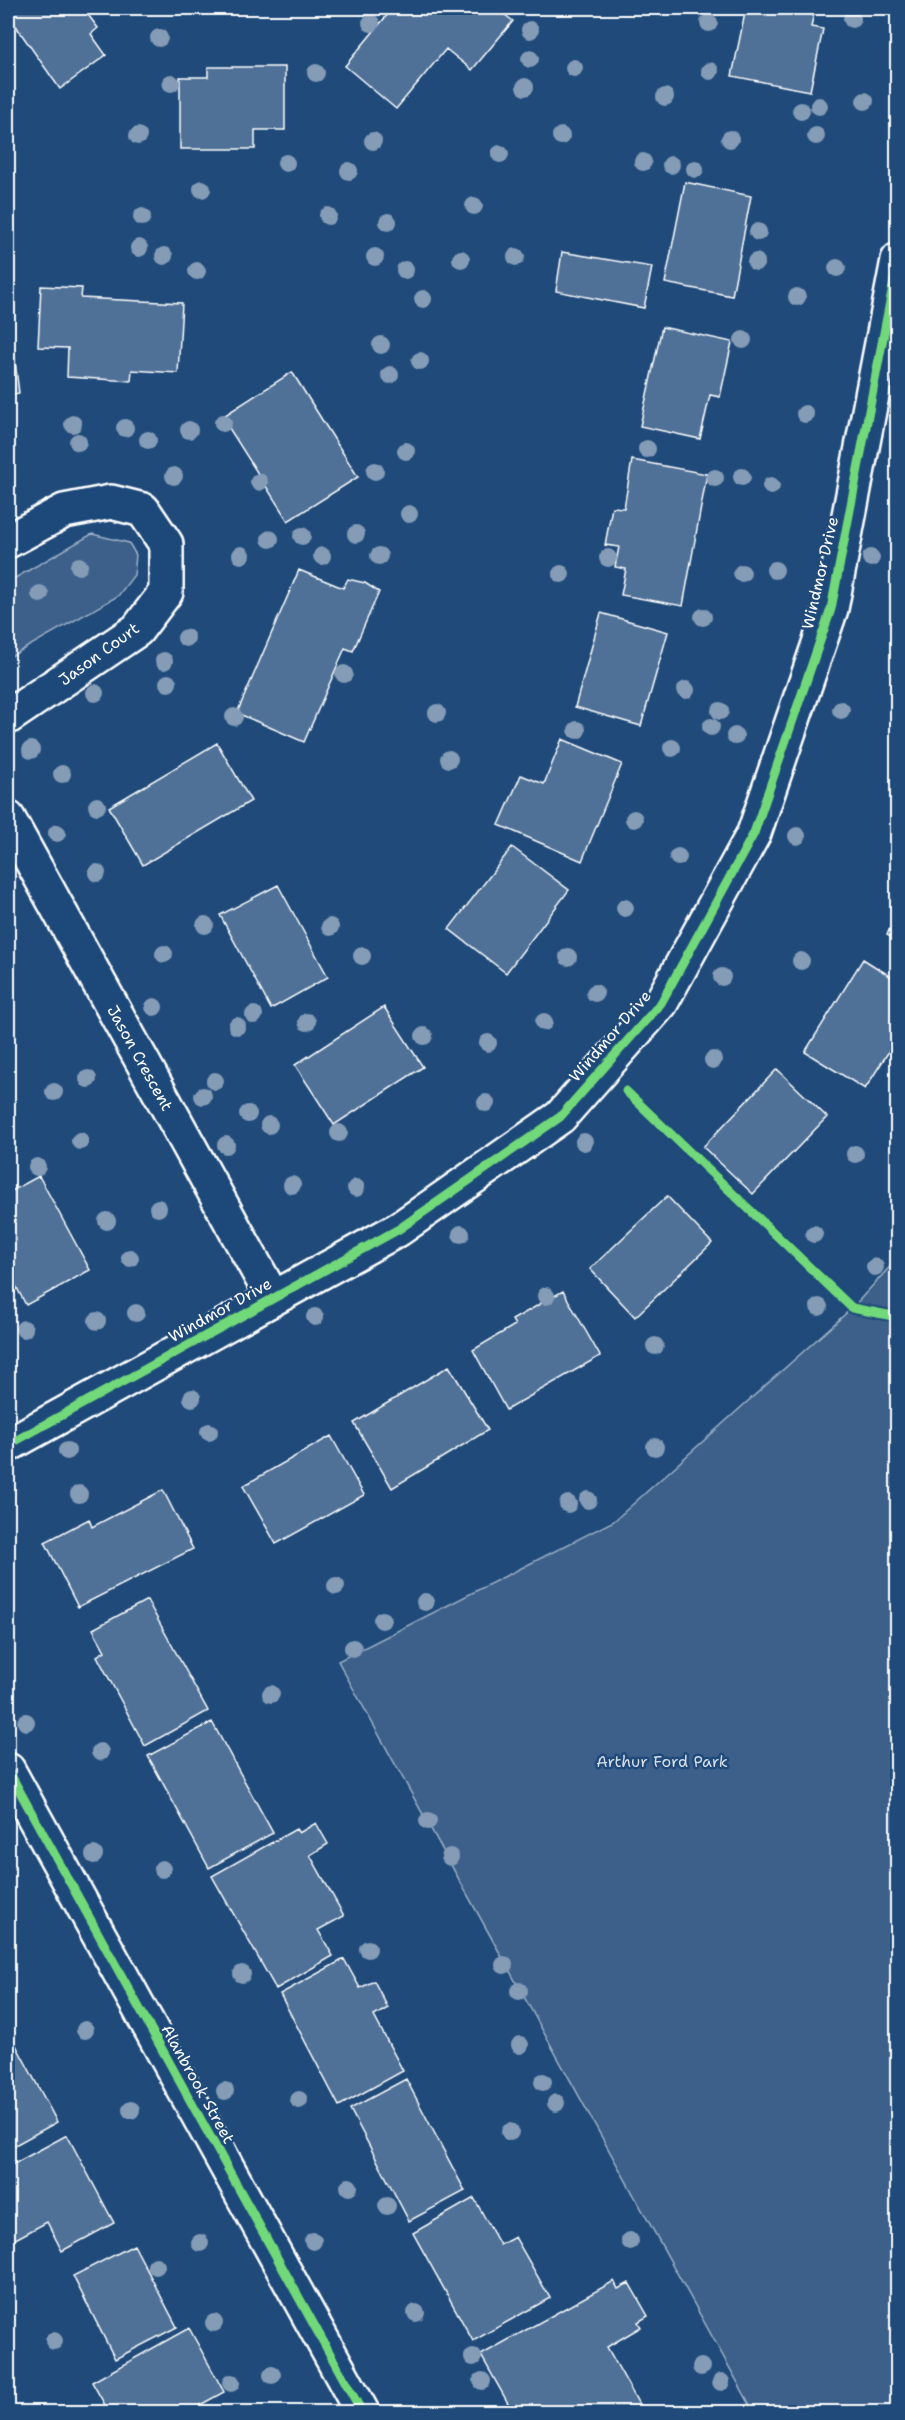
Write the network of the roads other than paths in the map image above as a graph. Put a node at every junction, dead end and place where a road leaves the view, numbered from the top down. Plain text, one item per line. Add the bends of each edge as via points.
1 (897, 260) edge
2 (8, 542) edge
3 (8, 717) edge
4 (8, 818) edge
5 (273, 1298) junction
6 (8, 1445) edge
7 (8, 1770) edge
8 (362, 2412) edge

1 - 5 street, Windmor Drive via 831,609 754,833 661,1003 560,1117 399,1229
2 - 3 street, Jason Court via 64,511 111,502 143,510 166,544 166,592 137,630
4 - 5 street, Jason Crescent
5 - 6 street, Windmor Drive
7 - 8 street, Alanbrook Street

